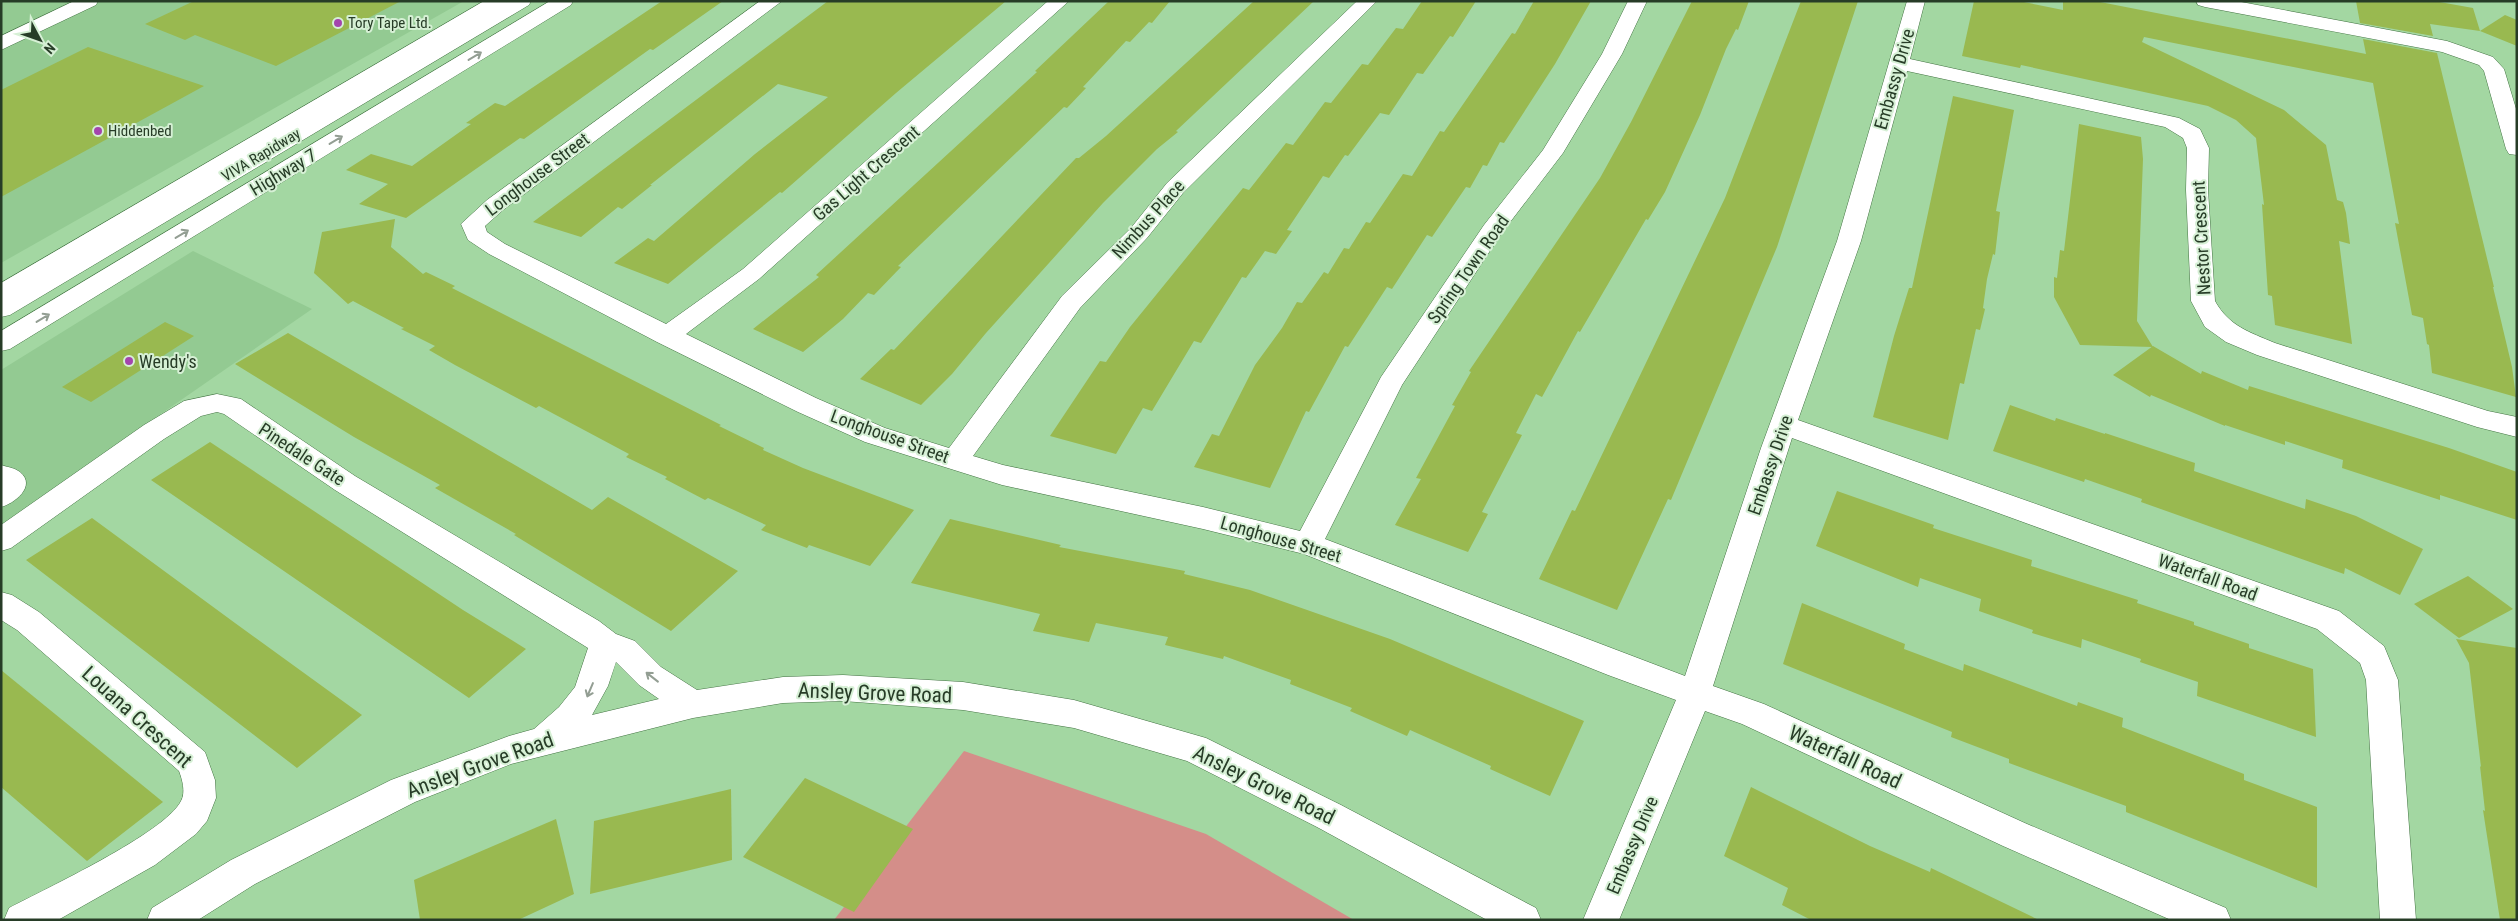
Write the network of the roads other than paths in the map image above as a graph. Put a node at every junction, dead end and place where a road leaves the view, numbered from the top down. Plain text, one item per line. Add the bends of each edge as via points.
1 (89, 1) edge
2 (498, 1) edge
3 (522, 1) edge
4 (564, 1) edge
5 (773, 1) edge
6 (1060, 1) edge
7 (1368, 1) edge
8 (1638, 1) edge
9 (1916, 1) edge
10 (2205, 1) edge
11 (1, 44) edge
12 (1899, 63) junction
13 (2517, 150) edge
14 (1, 294) edge
15 (1, 309) edge
16 (666, 336) junction
17 (1, 343) edge
18 (1784, 425) junction
19 (2517, 427) edge
20 (955, 460) junction
21 (1, 476) edge
22 (1, 497) edge
23 (1, 540) edge
24 (1308, 544) junction
25 (1, 604) edge
26 (605, 644) junction
27 (1695, 693) junction
28 (693, 704) junction
29 (543, 740) junction
30 (22, 920) edge
31 (165, 920) edge
32 (1523, 920) edge
33 (1600, 920) edge
34 (2213, 920) edge
35 (2398, 920) edge

1 - 11 street
2 - 14 street
3 - 15 street, VIVA Rapidway
17 -> 4 street, Highway 7
5 - 16 street, Longhouse Street via 542,168 473,224 476,235 497,249
6 - 16 street, Gas Light Crescent via 751,274
7 - 20 street, Nimbus Place via 1175,188 1139,233 1070,302
8 - 24 street, Spring Town Road via 1612,54 1552,153 1492,230 1390,383
9 - 12 street, Embassy Drive
10 - 13 street via 2447,47 2486,61 2494,69
12 - 18 street, Embassy Drive via 1849,241
12 - 19 street, Nestor Crescent via 2172,122 2192,134 2198,148 2203,301 2214,321 2234,336 2266,350
16 - 20 street, Longhouse Street via 824,413 876,435
18 - 27 street, Embassy Drive
18 - 35 street, Waterfall Road via 2328,620 2373,655 2382,680
20 - 24 street, Longhouse Street via 1002,475
21 - 22 street via 11,480 10,490
23 - 26 street, Pinedale Gate via 154,432 193,408 217,403 232,406 346,483 580,625
24 - 27 street, Longhouse Street
25 - 30 street, Louana Crescent via 28,621 193,762 200,782 195,810 183,826 112,871
28 -> 26 street, Pinedale Gate via 650,676 624,650
26 -> 29 street via 588,696 570,719
27 - 33 street, Embassy Drive
27 - 34 street, Waterfall Road via 1753,714 2015,835
28 - 29 street, Ansley Grove Road
28 - 32 street, Ansley Grove Road via 783,690 843,688 962,696 1074,714 1194,748 1330,816
29 - 31 street, Ansley Grove Road via 403,791 243,872

